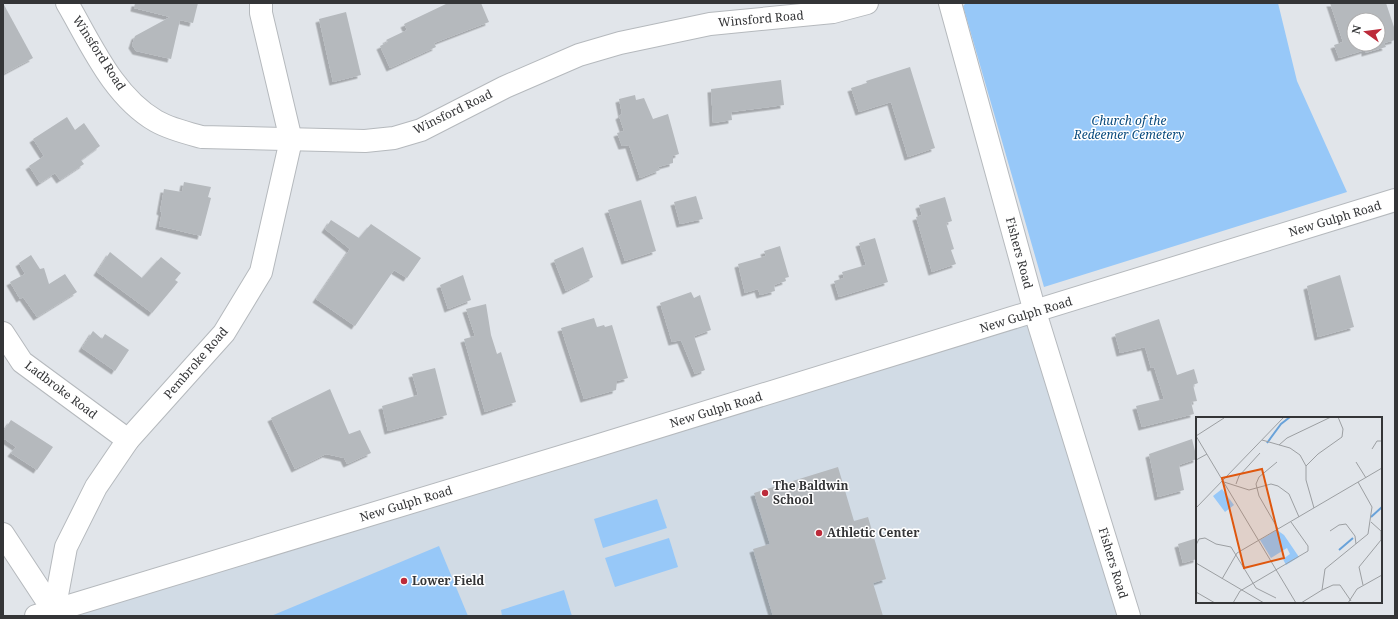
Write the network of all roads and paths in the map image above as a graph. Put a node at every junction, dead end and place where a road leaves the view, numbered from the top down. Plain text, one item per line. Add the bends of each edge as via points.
1 (66, 3) edge
2 (261, 3) edge
3 (867, 3) edge
4 (950, 3) edge
5 (290, 140) junction
6 (1395, 200) edge
7 (1035, 312) junction
8 (3, 333) edge
9 (128, 440) junction
10 (3, 534) edge
11 (49, 614) edge
12 (1129, 616) edge

1 - 5 street, Winsford Road via 111,77 132,102 156,121 202,137
2 - 5 street, Pembroke Road via 261,13
3 - 5 street, Winsford Road via 833,12 710,24 620,43 572,58 505,87 422,130 394,138 365,141
4 - 7 street, Fishers Road
5 - 9 street, Pembroke Road via 260,272 224,333
6 - 7 street, New Gulph Road
7 - 11 street, New Gulph Road
7 - 12 street, Fishers Road
8 - 9 street, Ladbroke Road via 22,362
9 - 11 street, Pembroke Road via 96,487 66,547
10 - 11 street

